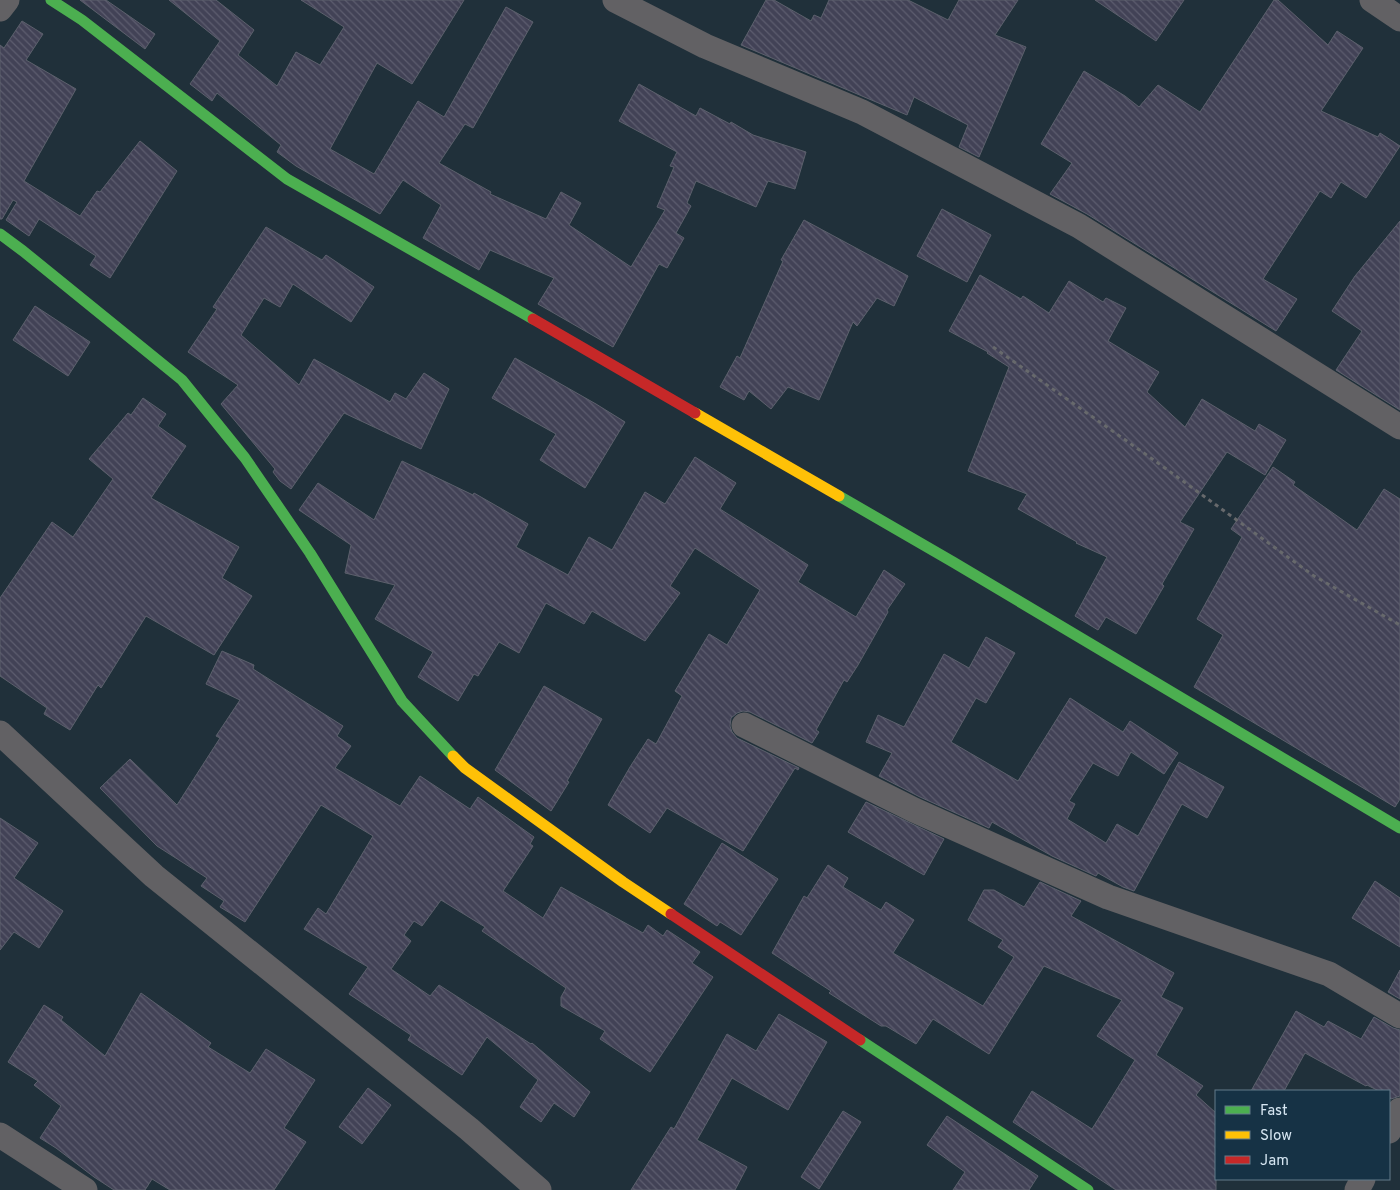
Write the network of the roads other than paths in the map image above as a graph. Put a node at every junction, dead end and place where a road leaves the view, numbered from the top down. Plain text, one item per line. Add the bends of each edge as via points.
1 (7, 0) edge
2 (51, 0) edge
3 (615, 0) edge
4 (1372, 0) edge
5 (0, 9) edge
6 (1400, 19) edge
7 (0, 234) edge
8 (1400, 427) edge
9 (744, 725) dead end
10 (0, 733) edge
11 (1400, 828) edge
12 (1400, 1016) edge
13 (1400, 1110) edge
14 (1390, 1129) edge
15 (0, 1135) edge
16 (85, 1190) edge
17 (540, 1190) edge
18 (1088, 1190) edge

1 - 5 street
2 - 11 street via 82,20 286,179 953,562
3 - 8 street via 705,46 862,112 1079,226
4 - 6 street
7 - 18 street via 182,380 245,458 310,553 402,702 465,768 623,882
9 - 12 street via 914,810 1108,897 1329,974
10 - 17 street via 154,876 469,1129
13 - 14 street
15 - 16 street

